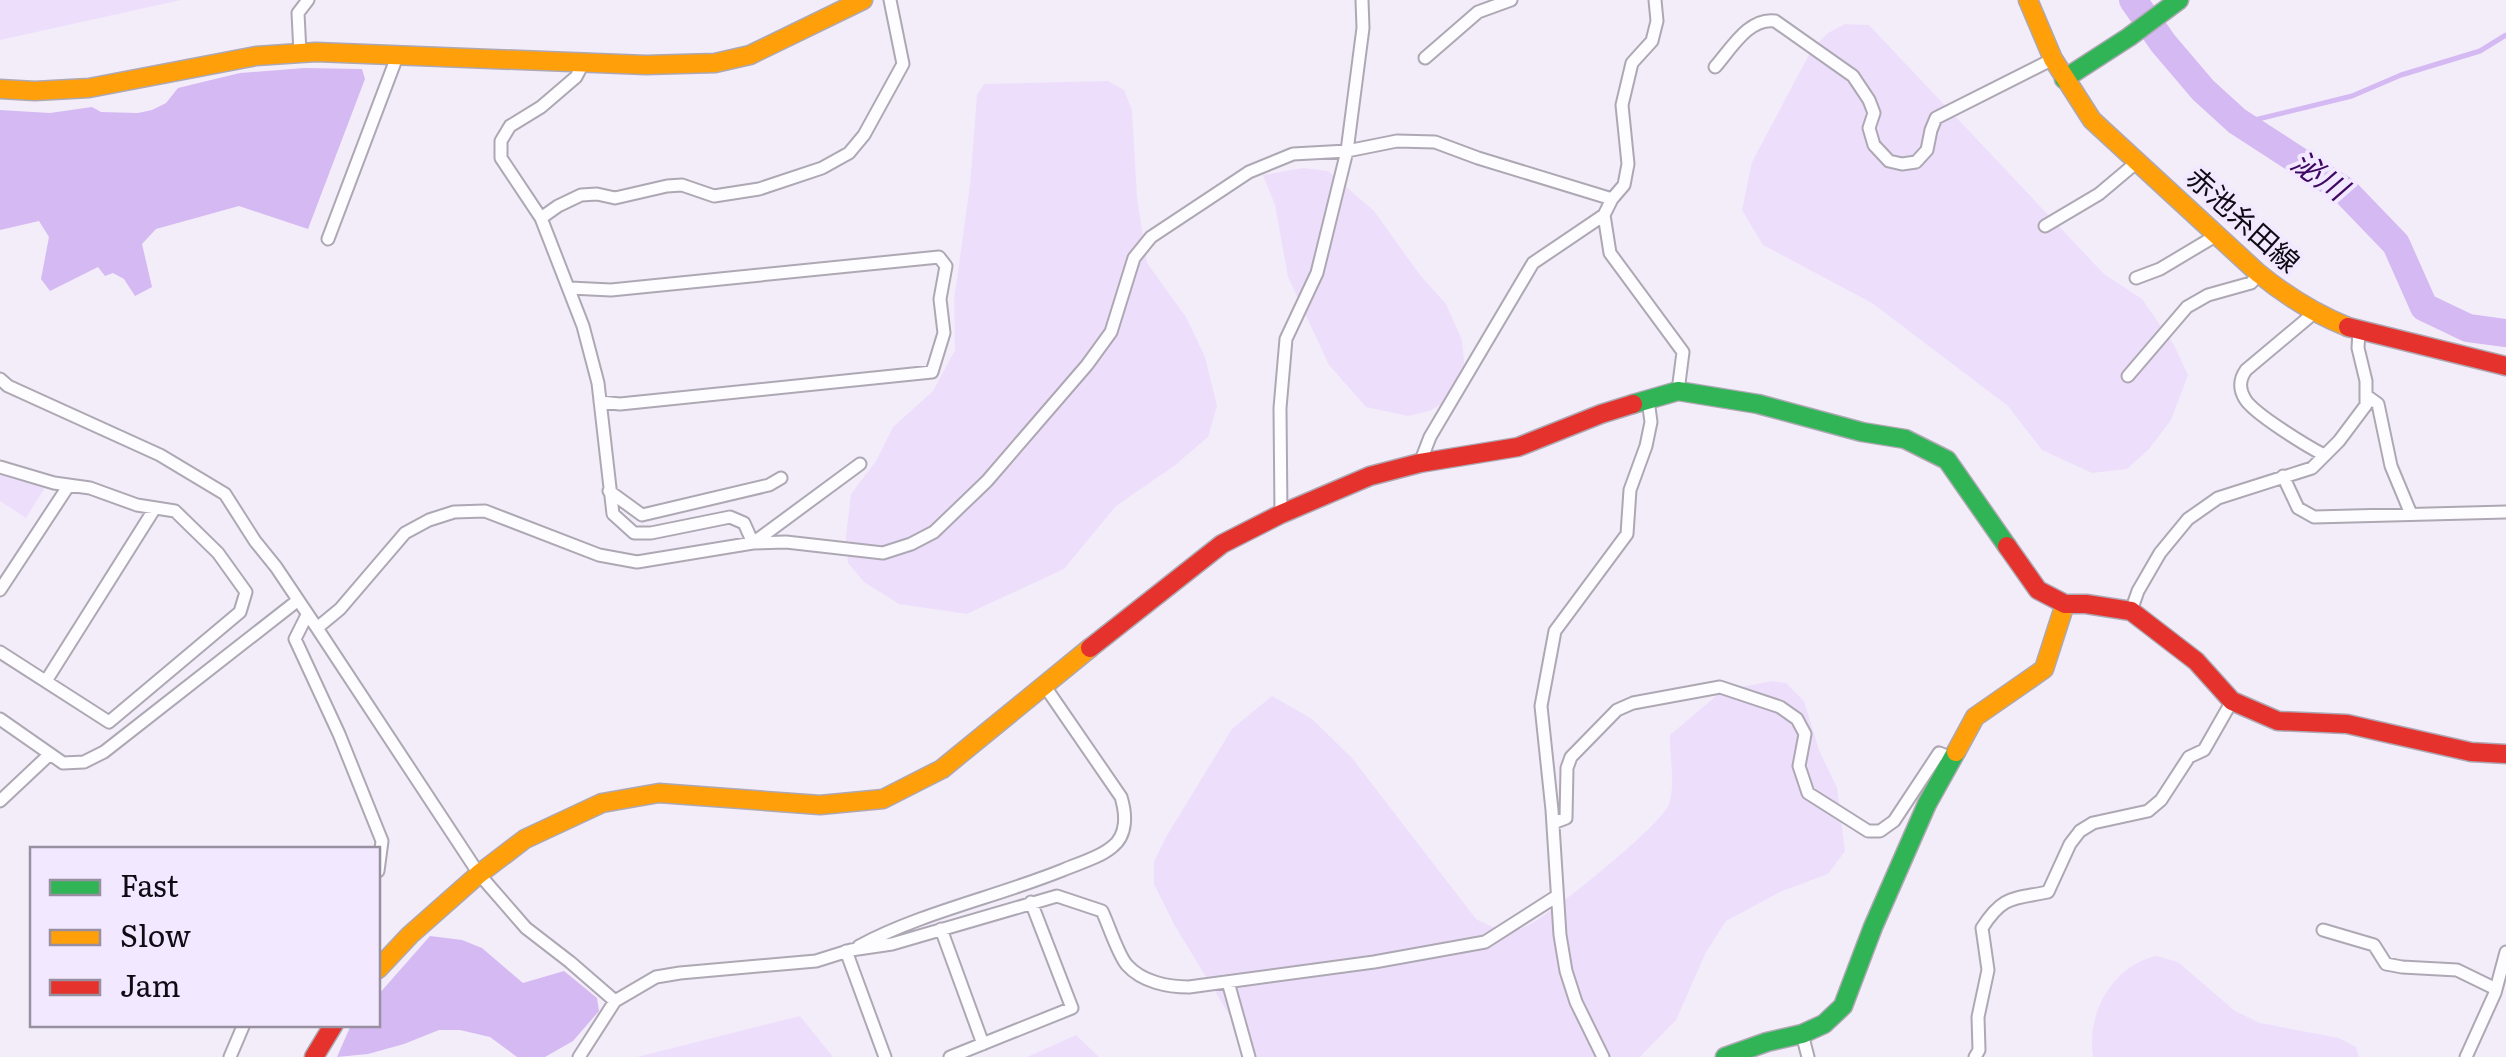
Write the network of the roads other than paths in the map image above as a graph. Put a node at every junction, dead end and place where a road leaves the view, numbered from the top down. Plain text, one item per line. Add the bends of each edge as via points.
1 (308, 0) edge
2 (862, 0) edge
3 (890, 0) edge
4 (1362, 0) edge
5 (1511, 0) edge
6 (1655, 0) edge
7 (2028, 0) edge
8 (2173, 5) edge
9 (300, 54) junction
10 (398, 54) junction
11 (1425, 58) dead end
12 (2053, 59) junction
13 (584, 62) junction
14 (1715, 67) dead end
15 (2064, 79) junction
16 (0, 89) edge
17 (1348, 151) junction
18 (2137, 162) junction
19 (1612, 199) junction
20 (1604, 216) junction
21 (541, 218) junction
22 (2045, 226) dead end
23 (2217, 235) junction
24 (328, 239) dead end
25 (2260, 274) junction
26 (2136, 278) dead end
27 (570, 288) junction
28 (2314, 313) junction
29 (2360, 331) junction
30 (2506, 366) edge
31 (2128, 376) dead end
32 (0, 379) edge
33 (1678, 391) junction
34 (2366, 396) junction
35 (1648, 400) junction
36 (600, 402) junction
37 (2324, 455) junction
38 (1420, 462) junction
39 (860, 464) dead end
40 (0, 467) edge
41 (2283, 476) junction
42 (780, 478) dead end
43 (69, 485) junction
44 (609, 490) junction
45 (156, 508) junction
46 (2506, 512) edge
47 (1281, 514) junction
48 (2411, 514) junction
49 (753, 544) junction
50 (0, 590) edge
51 (297, 601) junction
52 (2065, 604) junction
53 (2131, 611) junction
54 (307, 615) junction
55 (317, 628) junction
56 (0, 652) edge
57 (166, 674) junction
58 (46, 681) junction
59 (1044, 685) junction
60 (181, 692) junction
61 (2232, 701) junction
62 (0, 719) edge
63 (50, 754) junction
64 (2506, 754) edge
65 (1952, 758) junction
66 (0, 801) edge
67 (1553, 823) junction
68 (380, 856) edge
69 (478, 874) junction
70 (1557, 896) junction
71 (1031, 902) junction
72 (942, 929) junction
73 (2323, 930) dead end
74 (848, 951) junction
75 (2506, 952) edge
76 (380, 967) edge
77 (1228, 982) junction
78 (2496, 990) junction
79 (615, 1001) junction
80 (243, 1027) edge
81 (332, 1027) edge
82 (1802, 1034) junction
83 (983, 1044) junction
84 (1981, 1055) edge
85 (230, 1057) edge
86 (314, 1057) edge
87 (579, 1057) edge
88 (885, 1057) edge
89 (950, 1057) edge
90 (1249, 1057) edge
91 (1603, 1057) edge
92 (1725, 1057) edge
93 (1808, 1057) edge
94 (2466, 1057) edge

1 - 9 street via 298,13
2 - 13 street via 750,56 715,64
3 - 21 street via 902,64 848,153 758,188 714,196 682,186 615,198 581,195
4 - 17 street
5 - 11 street via 1478,12
6 - 19 street via 1652,41 1632,63 1622,105 1628,164 1624,185
7 - 12 street, 赤池糸田線
8 - 15 street
9 - 10 street
9 - 16 street via 256,56 89,88
10 - 13 street
10 - 24 street
12 - 14 street via 1936,118 1928,150 1902,164 1889,162 1874,145 1868,128 1874,113 1852,76 1775,21 1751,26
12 - 15 street, 赤池糸田線
13 - 21 street via 576,77 510,126 501,141 501,158
15 - 18 street, 赤池糸田線 via 2092,120
17 - 19 street via 1435,142
17 - 47 street via 1317,273 1286,339
17 - 49 street via 1293,154 1249,172 1150,237 1134,258 1111,332 987,481 934,532 883,553
18 - 22 street
18 - 23 street, 赤池糸田線
19 - 20 street
20 - 33 street via 1610,253 1684,352
20 - 38 street via 1534,263
21 - 27 street
23 - 25 street, 赤池糸田線
23 - 26 street
25 - 28 street, 赤池糸田線
25 - 31 street via 2187,307
27 - 36 street
27 - 36 street via 611,290 939,257 946,266 940,299 944,333 932,372
28 - 29 street, 赤池糸田線
28 - 37 street via 2246,370 2240,388 2247,403
29 - 30 street, 赤池糸田線
29 - 34 street
32 - 51 street via 160,454 224,494
33 - 35 street
33 - 52 street via 1905,439 1947,460 2038,590
34 - 37 street via 2366,406
34 - 48 street via 2378,404
35 - 38 street via 1518,447
35 - 67 street via 1651,422 1630,490 1627,534 1555,631 1541,706
36 - 44 street
37 - 41 street via 2312,468
38 - 47 street
39 - 49 street
40 - 43 street
41 - 48 street via 2298,508 2314,517
41 - 53 street via 2218,498 2188,520 2160,553
42 - 44 street via 642,515
43 - 45 street
43 - 50 street
44 - 49 street via 613,514 634,533 730,516 744,524
45 - 57 street via 174,511 246,592 240,612
45 - 58 street
46 - 48 street
47 - 59 street via 1222,544
49 - 55 street via 637,562 599,555 485,512 454,512 405,533
51 - 54 street
51 - 60 street
52 - 53 street
52 - 65 street via 2044,668 1976,717
53 - 61 street via 2196,661
54 - 55 street
54 - 68 street via 296,639 382,841
55 - 69 street
56 - 58 street
57 - 58 street via 109,722
57 - 60 street
59 - 69 street via 942,769 883,799 820,805 659,793 602,802 525,839
59 - 74 street via 1121,797 1126,814 1115,846
60 - 63 street via 84,762 63,763
61 - 64 street via 2278,721 2347,724
61 - 84 street via 2204,750 2189,757 2161,800 2148,811 2080,831 2048,892 1994,908 1982,928 1988,970 1978,1017
62 - 63 street
63 - 66 street
65 - 67 street via 1939,754 1894,821 1868,831 1808,794 1798,766 1805,734 1796,718 1720,687 1617,710 1571,757 1566,818
65 - 82 street via 1904,854 1844,1006
67 - 70 street
69 - 76 street
69 - 79 street via 526,928
70 - 77 street via 1485,942
70 - 91 street via 1566,971
71 - 72 street
71 - 77 street via 1056,896 1102,910 1126,964 1167,987
71 - 83 street via 1072,1008
72 - 74 street
72 - 83 street
73 - 78 street via 2374,945 2386,964 2458,970
74 - 79 street via 816,961 656,977
74 - 88 street
75 - 78 street
77 - 90 street
78 - 94 street
79 - 87 street
80 - 85 street
81 - 86 street
82 - 92 street
82 - 93 street
83 - 89 street

